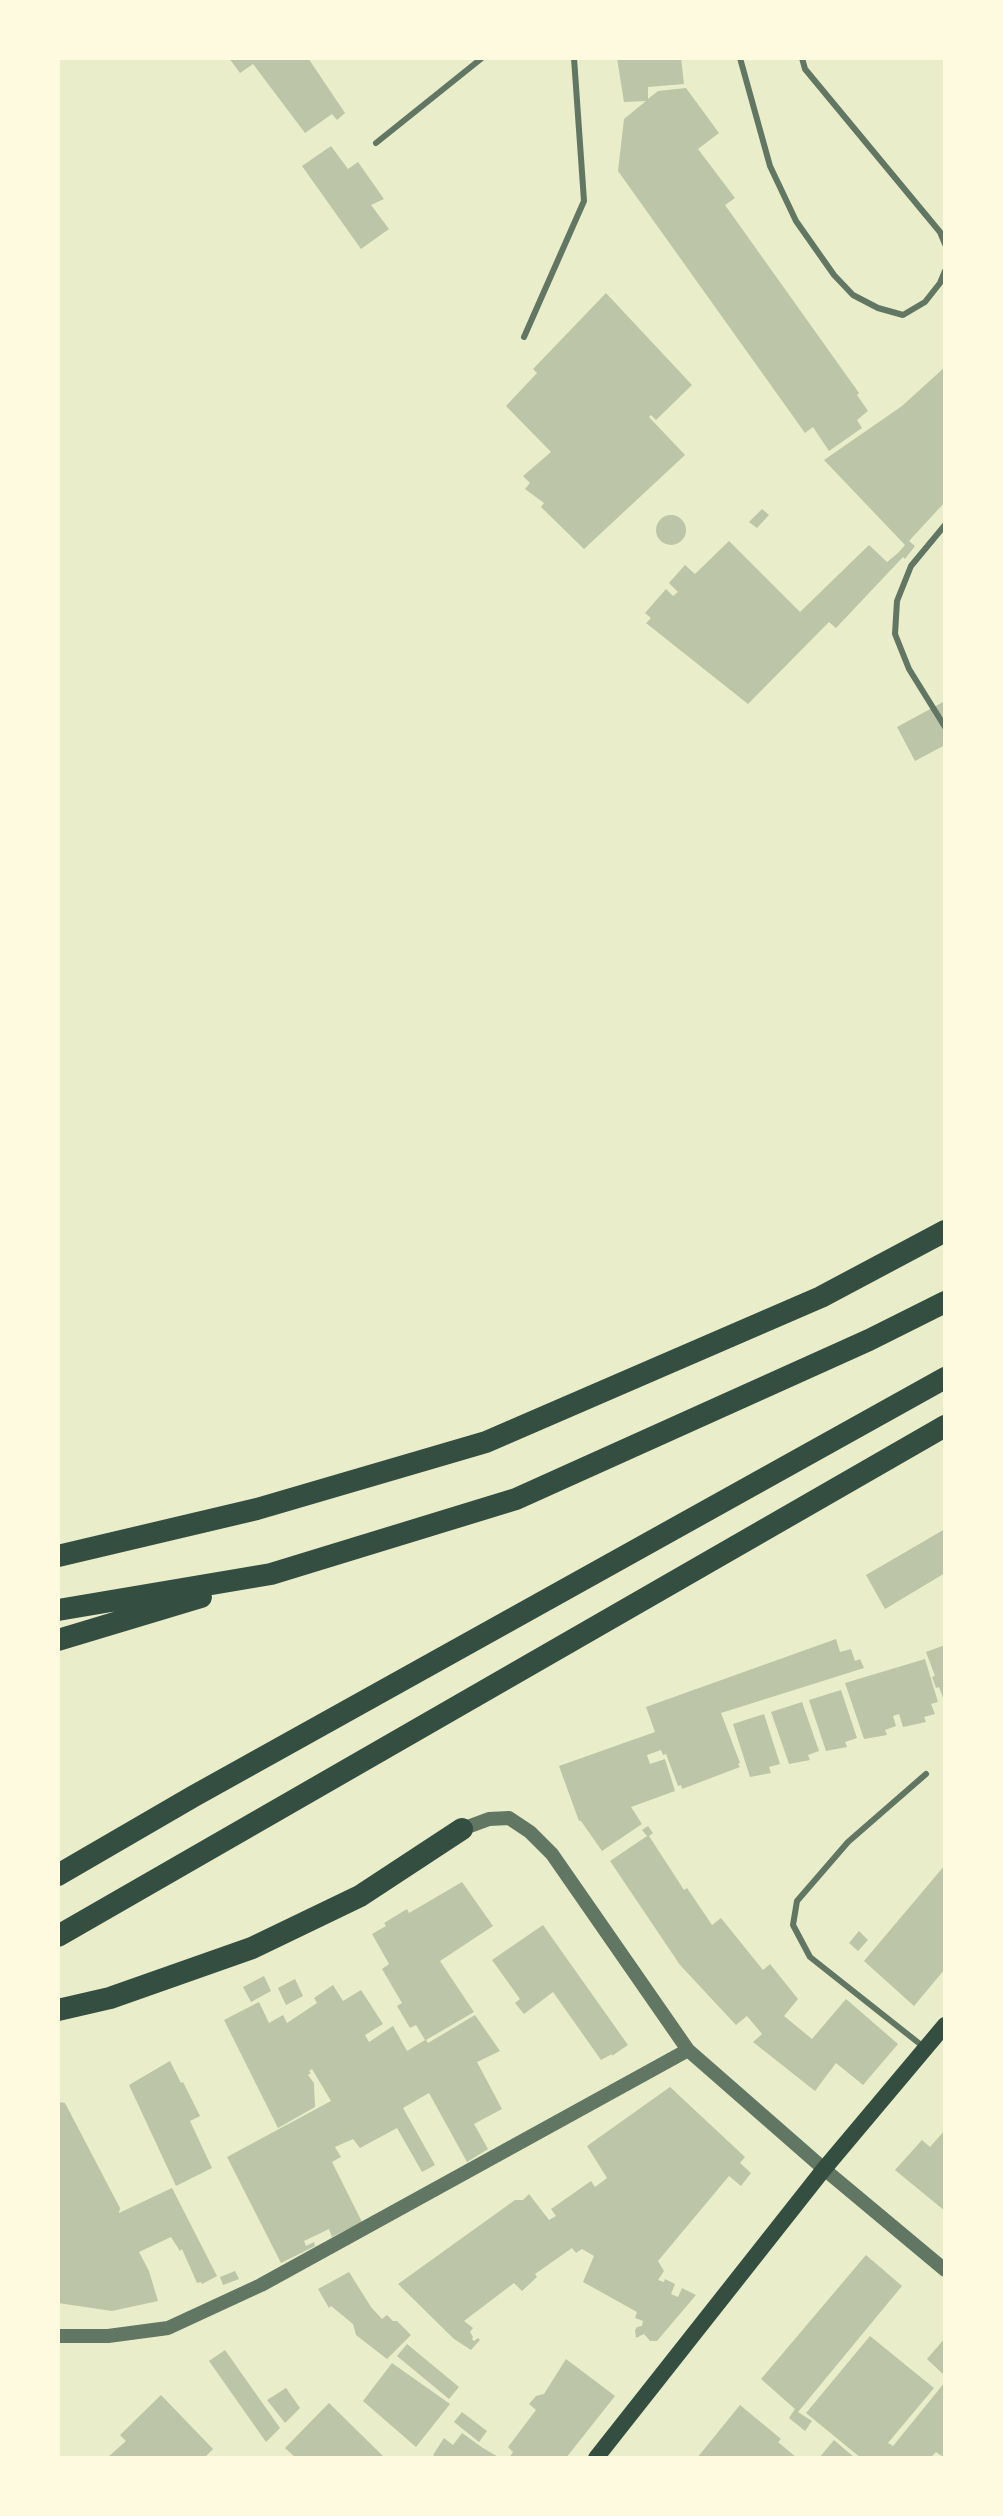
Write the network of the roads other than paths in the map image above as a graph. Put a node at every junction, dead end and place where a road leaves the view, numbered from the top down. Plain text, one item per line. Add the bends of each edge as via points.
1 (482, 58) edge
2 (574, 58) edge
3 (740, 58) edge
4 (802, 58) edge
5 (376, 143) dead end
6 (945, 244) edge
7 (945, 271) edge
8 (524, 337) dead end
9 (945, 525) edge
10 (945, 727) edge
11 (945, 1231) edge
12 (945, 1302) edge
13 (945, 1378) edge
14 (945, 1426) edge
15 (58, 1556) edge
16 (271, 1574) junction
17 (58, 1610) edge
18 (58, 1640) edge
19 (926, 1774) dead end
20 (462, 1829) joint
21 (58, 1875) edge
22 (58, 1936) edge
23 (58, 2010) edge
24 (945, 2025) edge
25 (925, 2049) junction
26 (688, 2050) junction
27 (824, 2169) junction
28 (945, 2270) edge
29 (58, 2336) edge
30 (596, 2458) edge

1 - 5 lane
2 - 8 lane via 584,201
3 - 7 lane via 770,166 796,221 853,295 903,315 925,302
4 - 6 lane via 805,69
9 - 10 lane via 911,566 897,601 895,634 909,669
11 - 15 highway via 821,1297 486,1442 257,1509
12 - 16 highway via 516,1499
13 - 21 highway
14 - 22 highway
16 - 17 highway
16 - 18 highway
19 - 25 lane via 848,1842 797,1901 793,1925 810,1957
20 - 23 highway via 360,1896 252,1948 110,1998
20 - 26 street via 509,1818 530,1832 552,1854
24 - 25 main road
25 - 27 main road
26 - 27 street
26 - 29 street via 208,2310 168,2328
27 - 28 street
27 - 30 main road

